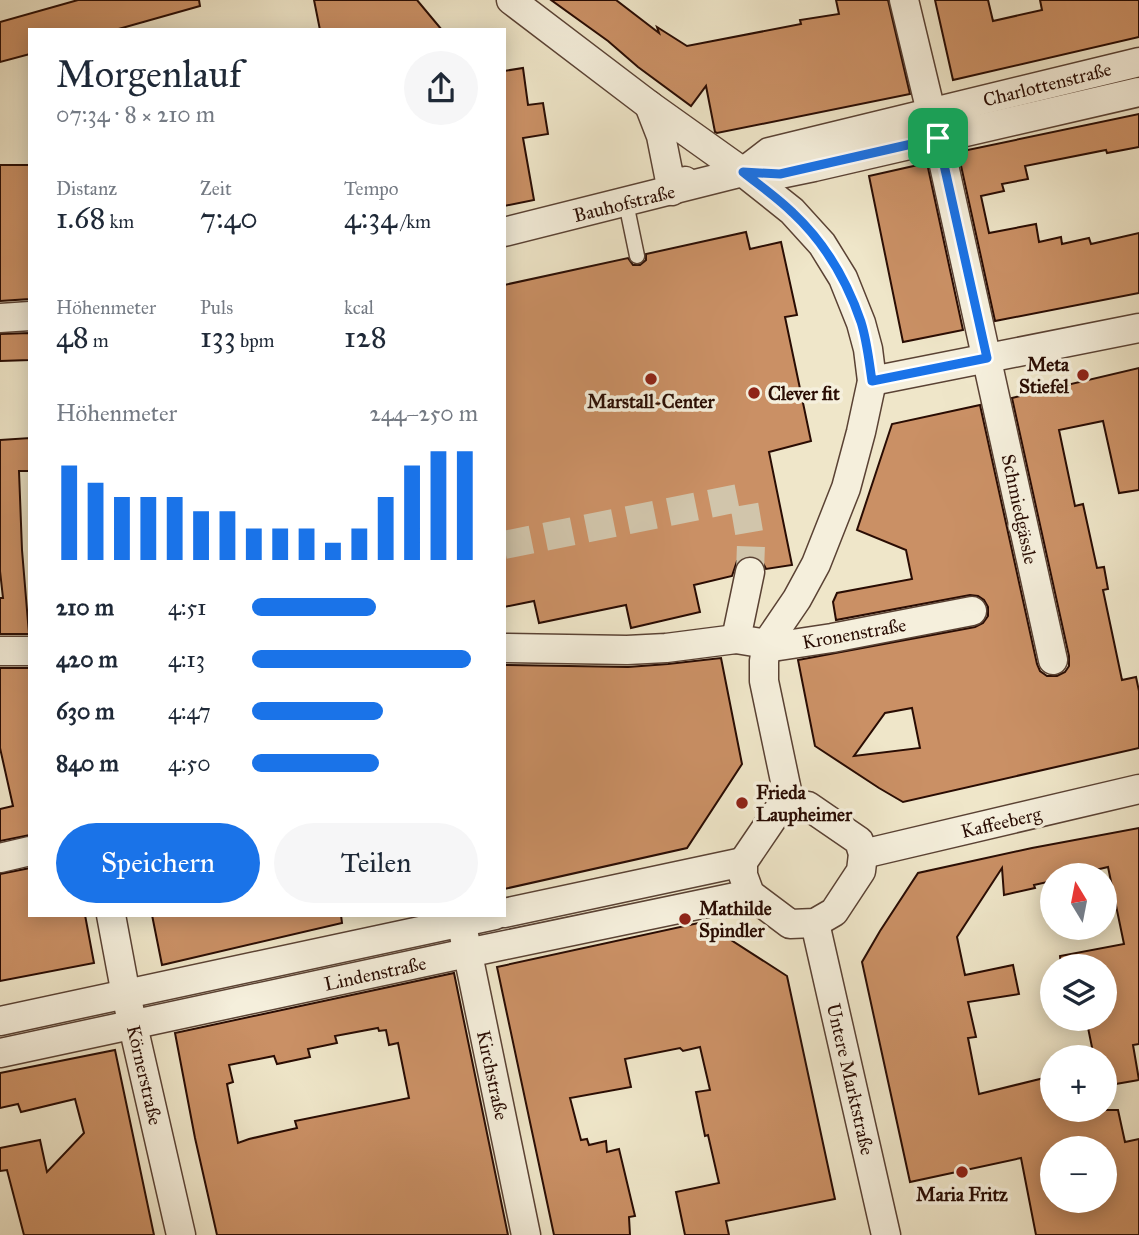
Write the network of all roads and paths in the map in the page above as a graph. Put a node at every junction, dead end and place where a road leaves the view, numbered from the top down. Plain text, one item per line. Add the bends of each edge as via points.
1 (511, 0) edge
2 (904, 0) edge
3 (1139, 62) edge
4 (1139, 92) edge
5 (649, 105) junction
6 (935, 125) junction
7 (689, 134) junction
8 (743, 172) junction
9 (672, 191) junction
10 (625, 203) junction
11 (506, 232) edge
12 (637, 256) dead end
13 (28, 316) edge
14 (0, 318) edge
15 (1139, 328) edge
16 (987, 358) junction
17 (872, 381) junction
18 (750, 572) tunnel mouth
19 (972, 611) dead end
20 (736, 639) junction
21 (766, 643) junction
22 (506, 648) edge
23 (0, 651) edge
24 (28, 651) edge
25 (1053, 660) dead end
26 (1139, 789) edge
27 (790, 805) junction
28 (28, 851) edge
29 (863, 854) junction
30 (0, 858) edge
31 (743, 862) junction
32 (750, 894) junction
33 (506, 913) edge
34 (111, 917) edge
35 (478, 917) edge
36 (460, 919) edge
37 (815, 923) junction
38 (467, 953) junction
39 (126, 995) junction
40 (0, 1021) edge
41 (134, 1025) junction
42 (0, 1053) edge
43 (181, 1235) edge
44 (526, 1235) edge
45 (886, 1235) edge

1 - 5 street
2 - 6 street, Schmiedgässle
3 - 6 street, Charlottenstraße
4 - 6 street, Charlottenstraße
5 - 7 street
5 - 9 street via 661,136
6 - 8 street, Charlottenstraße via 780,174
6 - 16 street, Schmiedgässle
7 - 8 street
7 - 9 street via 700,159 698,173
8 - 9 street, Bauhofstraße
8 - 17 street via 792,211 829,255 861,323
9 - 10 street, Bauhofstraße
10 - 11 street, Bauhofstraße
10 - 12 lane
13 - 14 street
15 - 16 street
16 - 17 street
16 - 25 street, Schmiedgässle
17 - 21 street via 846,488 822,551 797,599
18 - 20 street
19 - 21 street, Kronenstraße via 832,638 779,646
20 - 21 street, Kronenstraße
20 - 22 street, Kronenstraße via 627,650
21 - 27 street via 764,681
23 - 24 street
26 - 29 street, Kaffeeberg
27 - 29 street via 808,806 859,841
27 - 31 street via 777,812
28 - 30 street
29 - 37 street via 861,871 834,912
31 - 32 street
31 - 33 street
32 - 37 street via 790,924
32 - 38 street, Lindenstraße
34 - 39 street, Körnerstraße
35 - 36 street, Lindenstraße
36 - 38 street, Kirchstraße
36 - 39 street, Lindenstraße
37 - 45 street, Untere Marktstraße
38 - 41 street, Lindenstraße
38 - 44 street, Kirchstraße
39 - 40 street, Lindenstraße
39 - 41 street, Körnerstraße
41 - 42 street, Lindenstraße
41 - 43 street, Körnerstraße

